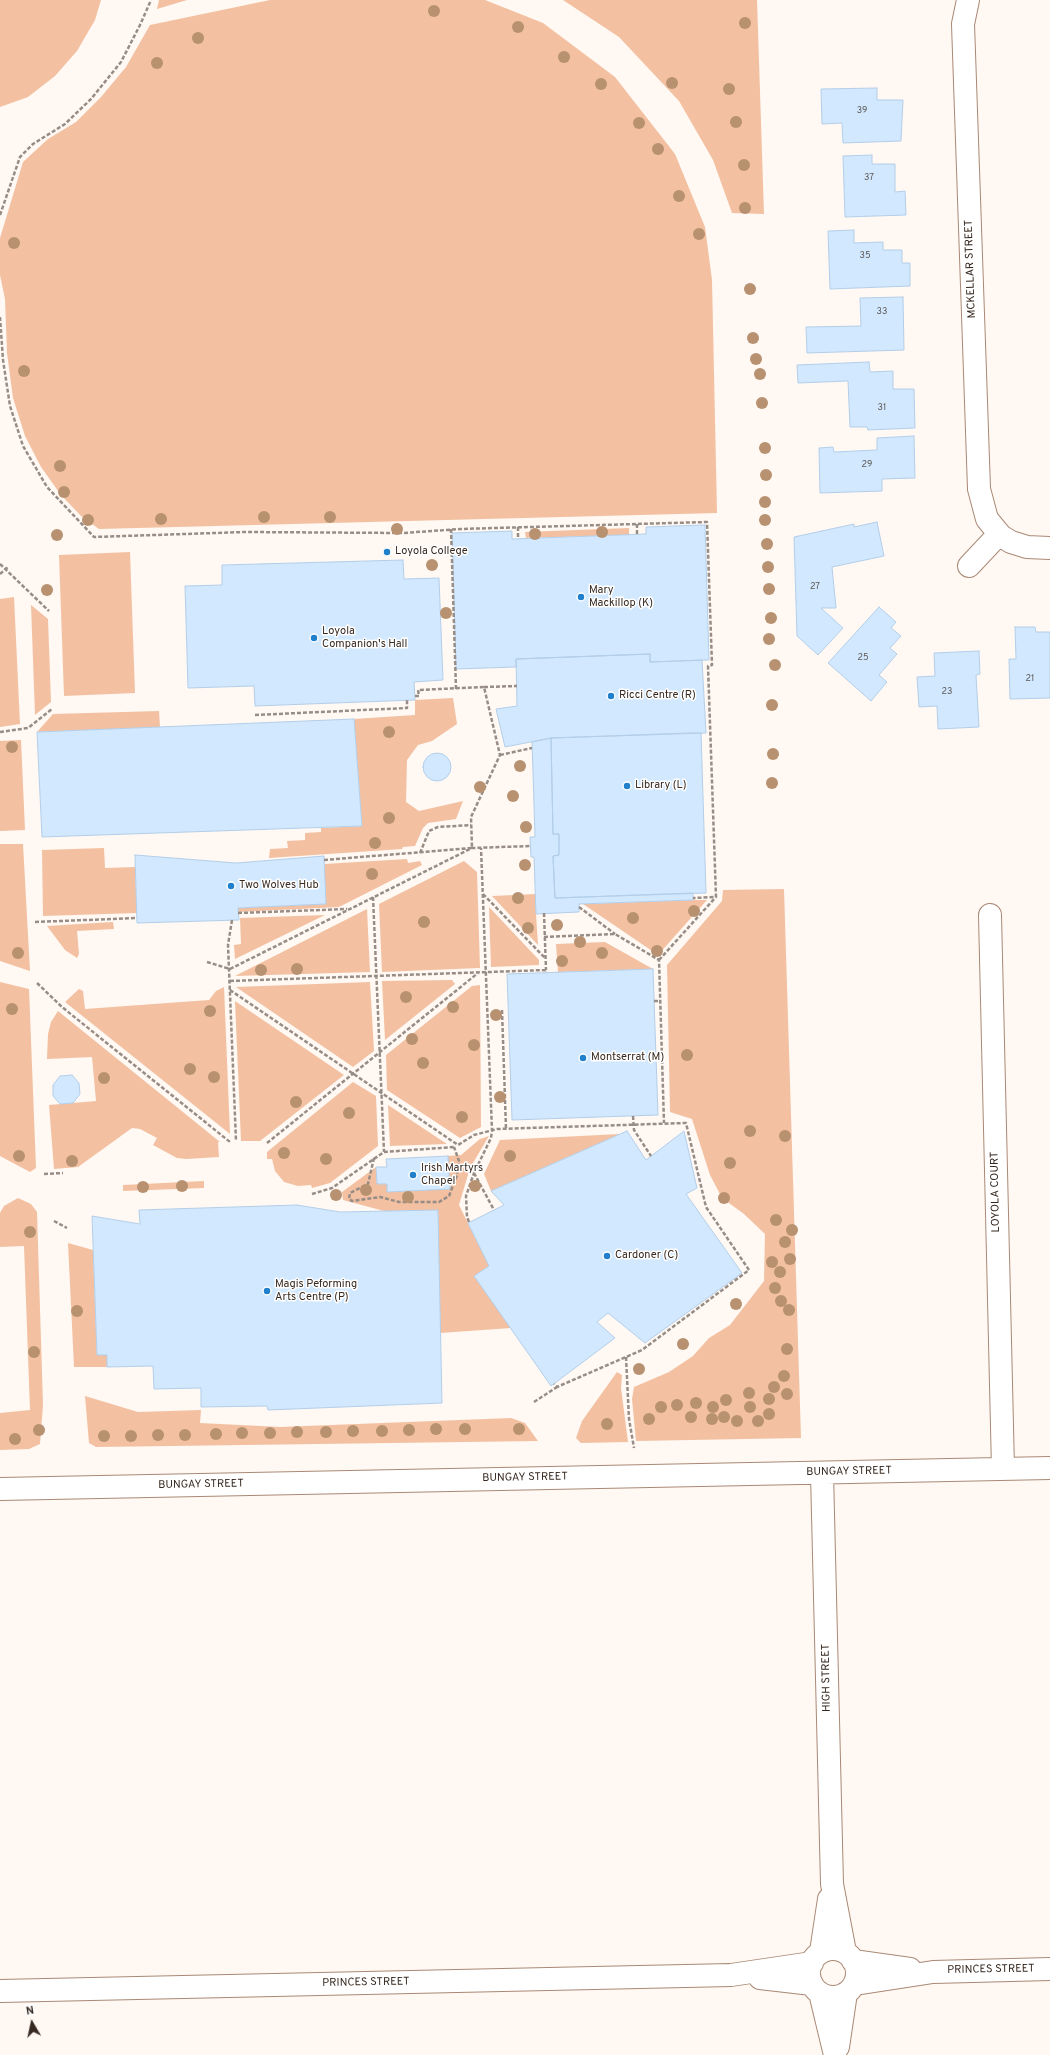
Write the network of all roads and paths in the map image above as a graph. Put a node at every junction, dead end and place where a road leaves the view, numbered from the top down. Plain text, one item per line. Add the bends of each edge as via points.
1 (151, 0) edge
2 (968, 0) edge
3 (0, 215) edge
4 (0, 317) edge
5 (637, 524) junction
6 (518, 527) junction
7 (451, 529) junction
8 (999, 534) junction
9 (637, 535) dead end
10 (518, 539) dead end
11 (1050, 548) edge
12 (0, 564) edge
13 (9, 566) dead end
14 (969, 566) dead end
15 (4, 570) junction
16 (0, 574) edge
17 (49, 611) dead end
18 (517, 686) dead end
19 (484, 687) junction
20 (456, 689) junction
21 (414, 696) dead end
22 (407, 700) dead end
23 (52, 709) dead end
24 (255, 715) dead end
25 (0, 732) edge
26 (532, 748) dead end
27 (500, 755) junction
28 (471, 825) junction
29 (531, 846) dead end
30 (472, 848) junction
31 (481, 848) junction
32 (420, 853) junction
33 (324, 860) dead end
34 (483, 894) junction
35 (373, 897) junction
36 (716, 897) junction
37 (693, 898) dead end
38 (579, 907) dead end
39 (349, 909) junction
40 (238, 913) dead end
41 (544, 914) dead end
42 (990, 915) dead end
43 (137, 918) dead end
44 (232, 920) dead end
45 (35, 922) dead end
46 (615, 934) junction
47 (544, 937) junction
48 (545, 958) junction
49 (659, 960) junction
50 (207, 962) dead end
51 (230, 968) junction
52 (486, 972) junction
53 (478, 973) junction
54 (376, 977) junction
55 (230, 981) junction
56 (37, 983) dead end
57 (230, 990) junction
58 (654, 1001) dead end
59 (661, 1001) junction
60 (502, 1010) dead end
61 (380, 1051) junction
62 (354, 1074) junction
63 (382, 1094) junction
64 (634, 1116) dead end
65 (664, 1123) junction
66 (634, 1124) junction
67 (506, 1129) junction
68 (492, 1131) junction
69 (236, 1141) dead end
70 (230, 1142) dead end
71 (266, 1143) dead end
72 (458, 1145) junction
73 (454, 1147) junction
74 (384, 1152) junction
75 (651, 1156) dead end
76 (374, 1158) junction
77 (63, 1173) dead end
78 (474, 1173) junction
79 (44, 1174) dead end
80 (312, 1194) dead end
81 (494, 1210) dead end
82 (54, 1221) dead end
83 (469, 1222) dead end
84 (67, 1228) dead end
85 (626, 1357) junction
86 (534, 1402) dead end
87 (634, 1451) dead end
88 (1050, 1468) edge
89 (1003, 1469) junction
90 (822, 1473) junction
91 (0, 1489) edge
92 (832, 1884) junction
93 (849, 1956) junction
94 (1050, 1969) edge
95 (933, 1972) junction
96 (816, 1973) junction
97 (850, 1988) junction
98 (0, 1991) edge
99 (836, 2055) edge

1 - 3 path via 120,62 91,99 65,124 33,144 20,157
2 - 8 street, MCKELLAR STREET via 963,24 979,489 987,519
4 - 7 path via 2,360 10,406 23,446 47,487 94,537 245,532 403,533
5 - 6 path
5 - 9 path
5 - 36 path via 707,522 712,665 708,666
6 - 7 path
6 - 10 path
7 - 20 path
8 - 11 street, MCKELLAR STREET via 1011,542 1026,547
8 - 14 street
12 - 15 path
13 - 15 path
15 - 16 path
15 - 17 path
18 - 19 path
19 - 20 path
19 - 27 path
20 - 21 path via 418,690 419,696
22 - 24 path via 407,708
23 - 25 path via 28,728
26 - 27 path
27 - 28 path via 471,817
28 - 30 path
28 - 32 path via 438,827 429,831
29 - 31 path
30 - 31 path
30 - 32 path
30 - 35 path
31 - 34 path
32 - 33 path
34 - 48 path
34 - 52 path
35 - 39 path
35 - 54 path
36 - 37 path
36 - 49 path
38 - 46 path
39 - 40 path
39 - 51 path
41 - 47 path
42 - 89 street, LOYOLA COURT
43 - 45 path
44 - 51 path via 228,945
46 - 47 path
46 - 49 path
47 - 48 path
48 - 52 path via 546,971
49 - 59 path
50 - 51 path
51 - 55 path
52 - 53 path
52 - 68 path
53 - 54 path
53 - 61 path
54 - 55 path
54 - 61 path
55 - 57 path
56 - 70 path via 62,1007
57 - 62 path
57 - 69 path
58 - 59 path
59 - 65 path
60 - 67 path
61 - 62 path
61 - 63 path
62 - 63 path
62 - 71 path
63 - 72 path
63 - 74 path
64 - 66 path
65 - 66 path
65 - 85 path via 686,1123 706,1207 749,1270 642,1350
66 - 67 path
66 - 75 path via 634,1130
67 - 68 path
68 - 72 path via 474,1135
68 - 78 path
72 - 73 path
73 - 74 path
73 - 76 path via 459,1161 457,1175 449,1196 439,1202 399,1202 380,1197 352,1201 348,1196 350,1193 368,1184
74 - 76 path
76 - 80 path via 332,1188
77 - 79 path
78 - 81 path
78 - 83 path via 466,1196
82 - 84 path
85 - 86 path via 555,1385
85 - 87 path via 629,1419
88 - 89 street, BUNGAY STREET
89 - 90 street, BUNGAY STREET
90 - 91 street, BUNGAY STREET
90 - 92 street, HIGH STREET
92 - 93 street, HIGH STREET
92 - 96 street, HIGH STREET
93 - 95 street, PRINCES STREET
93 - 96 street via 833,1949
93 - 97 street via 857,1968
94 - 95 street, PRINCES STREET
95 - 97 street, PRINCES STREET
96 - 97 street via 833,1997
96 - 98 street, PRINCES STREET
96 - 99 street, HIGH STREET
97 - 99 street, HIGH STREET

